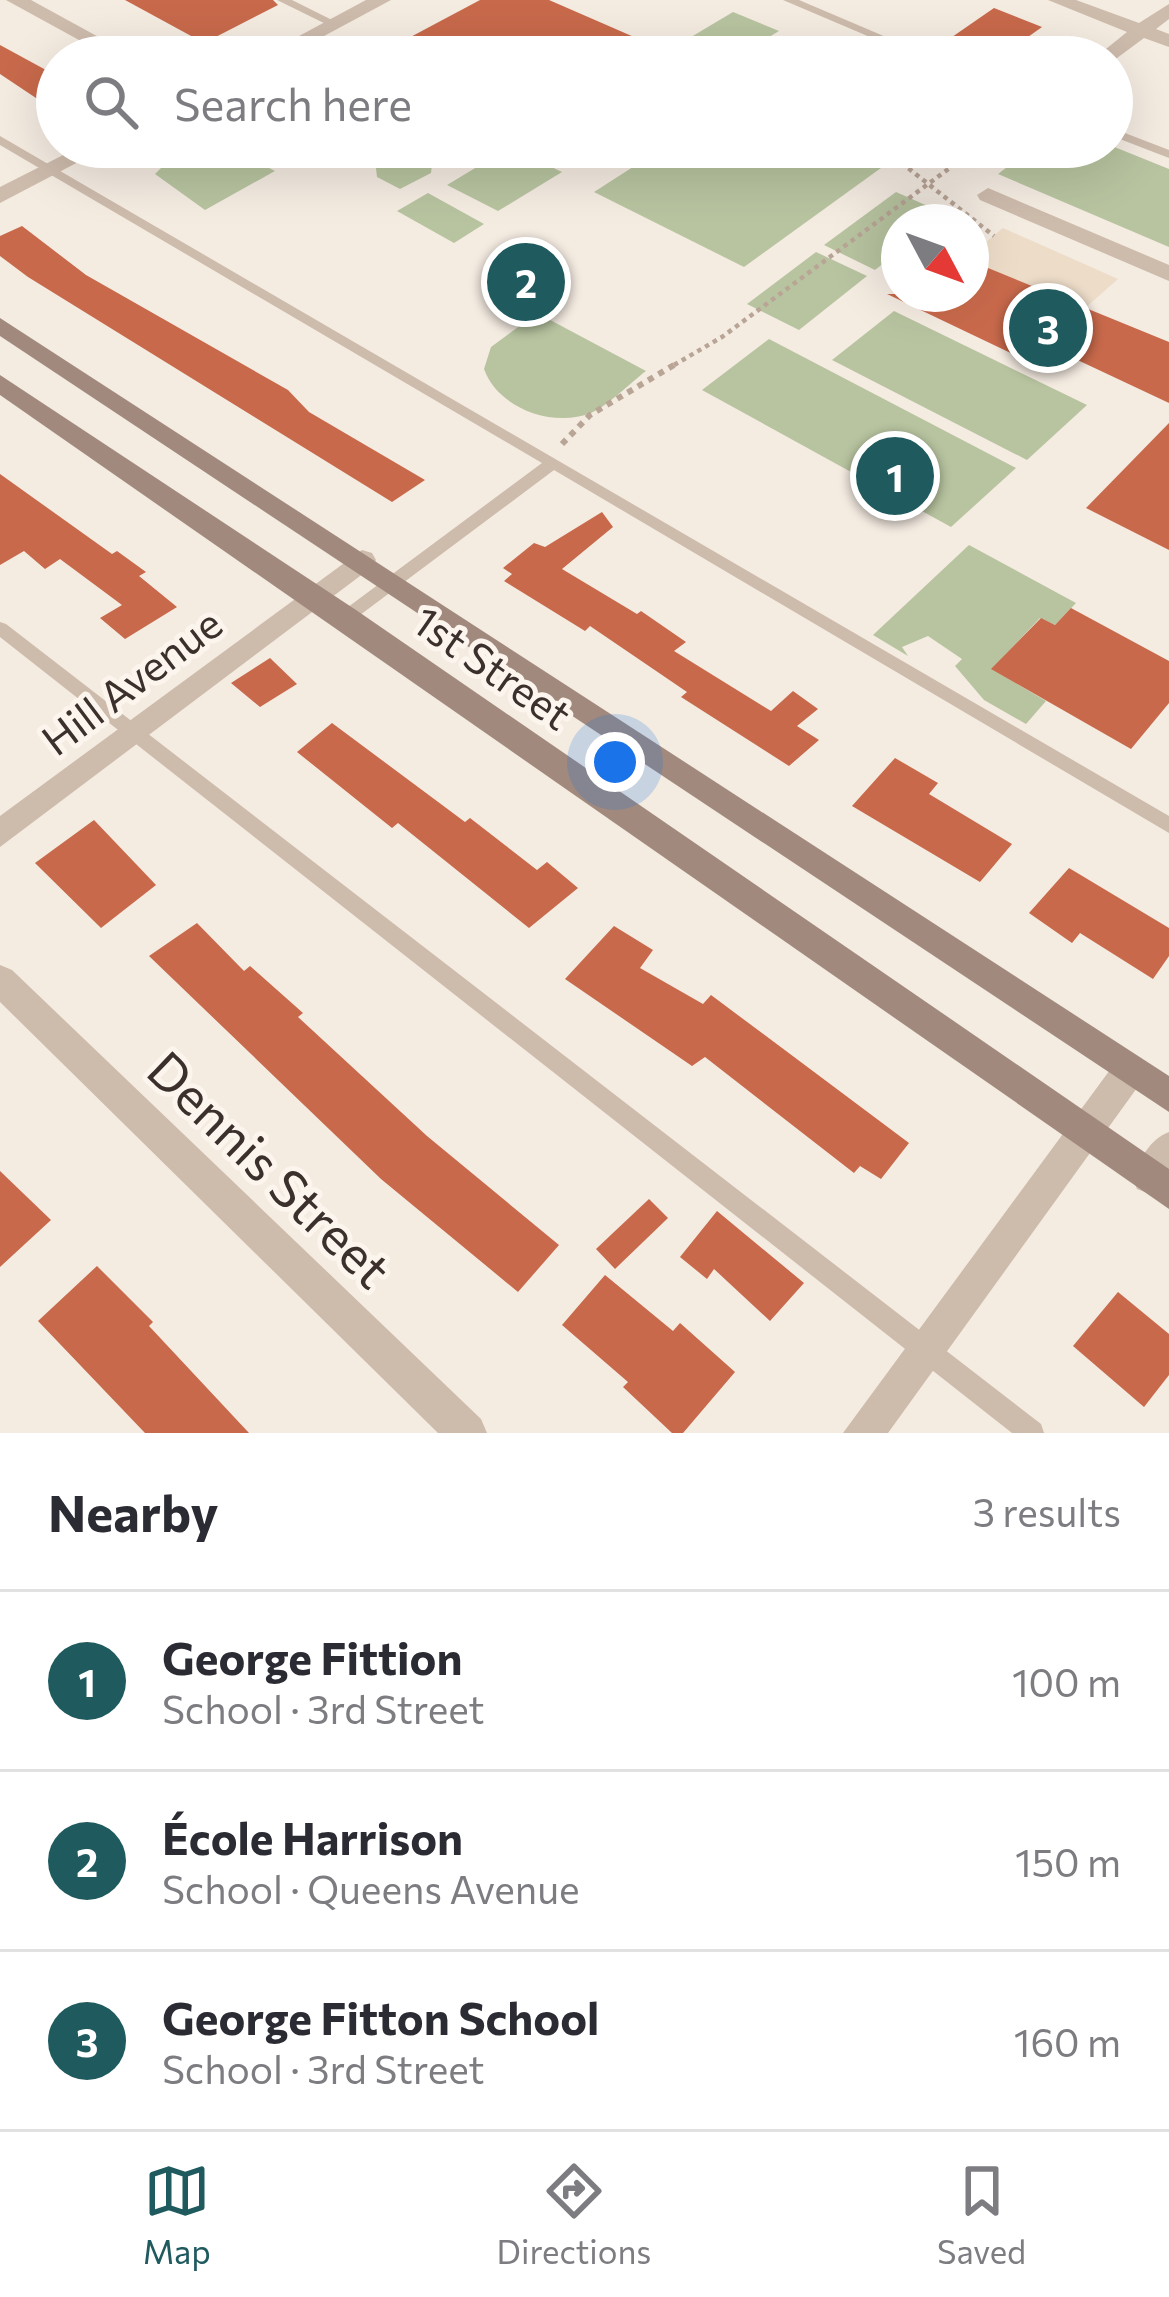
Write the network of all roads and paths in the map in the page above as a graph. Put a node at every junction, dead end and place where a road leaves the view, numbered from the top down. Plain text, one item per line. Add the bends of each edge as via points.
1 (16, 0) edge
2 (283, 0) edge
3 (381, 0) edge
4 (789, 0) edge
5 (1058, 0) edge
6 (1169, 10) edge
7 (334, 24) junction
8 (1142, 31) junction
9 (85, 36) edge
10 (311, 36) edge
11 (876, 36) edge
12 (1133, 38) edge
13 (1169, 41) edge
14 (0, 140) edge
15 (1133, 140) edge
16 (1169, 154) edge
17 (36, 161) edge
18 (49, 168) edge
19 (56, 168) edge
20 (902, 168) edge
21 (951, 168) edge
22 (52, 170) junction
23 (929, 185) junction
24 (0, 196) edge
25 (988, 196) dead end
26 (994, 236) dead end
27 (1169, 274) edge
28 (0, 325) edge
29 (0, 383) edge
30 (553, 464) junction
31 (362, 560) junction
32 (393, 581) junction
33 (315, 596) junction
34 (346, 617) junction
35 (0, 628) edge
36 (132, 734) junction
37 (1169, 825) edge
38 (0, 834) edge
39 (0, 980) edge
40 (1130, 1070) junction
41 (1169, 1096) edge
42 (1084, 1132) junction
43 (1163, 1173) edge
44 (925, 1349) junction
45 (467, 1433) edge
46 (863, 1433) edge
47 (1032, 1433) edge

1 - 9 street
2 - 7 lane
3 - 7 street
4 - 11 lane
5 - 8 street
6 - 8 street
7 - 10 street
8 - 12 street
8 - 13 street
14 - 17 lane
15 - 16 lane
18 - 22 lane
19 - 22 street
20 - 23 path
21 - 23 path
22 - 24 street
22 - 30 lane
23 - 26 path
23 - 30 path via 722,337 590,415
25 - 27 street
28 - 31 main road, 1st Street
29 - 33 main road, 1st Street
30 - 32 lane
30 - 37 lane
31 - 32 main road, 1st Street
31 - 33 street, Hill Avenue
32 - 34 lane
32 - 40 main road, 1st Street
33 - 34 main road, 1st Street
33 - 36 street, Hill Avenue
34 - 42 main road, 1st Street
35 - 36 lane
36 - 38 street, Hill Avenue
36 - 44 lane
39 - 45 street, Dennis Street
40 - 41 main road, 1st Street
40 - 42 street
42 - 43 main road, 1st Street
42 - 44 street
44 - 46 street
44 - 47 lane

